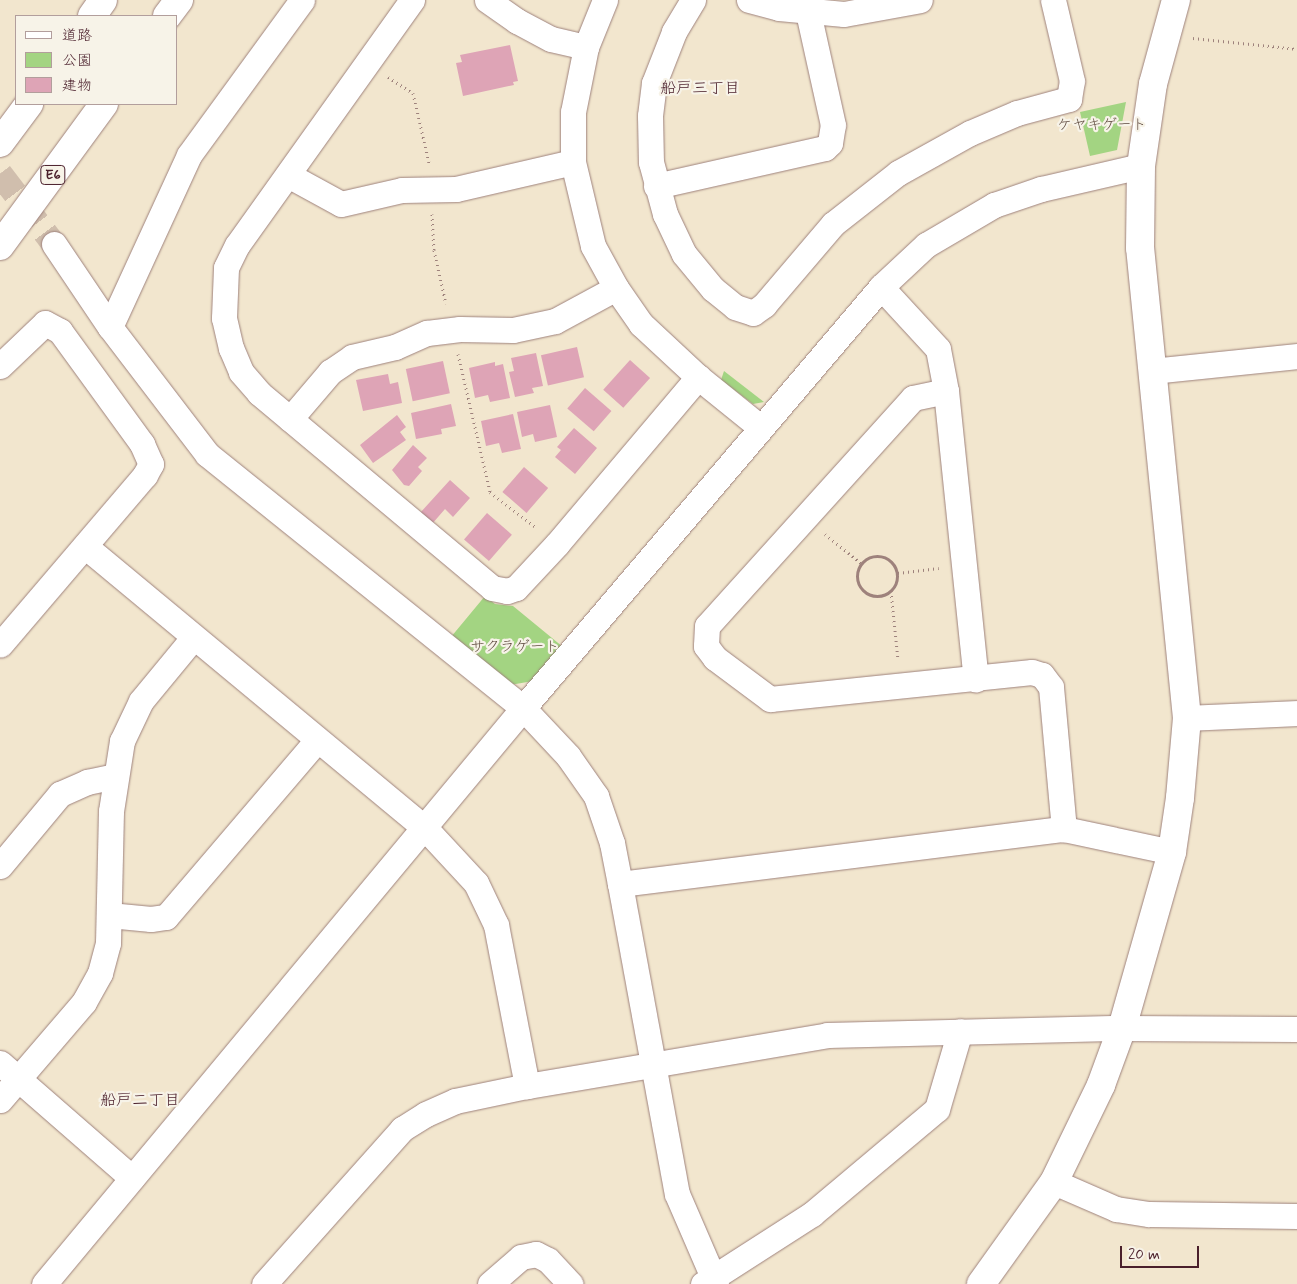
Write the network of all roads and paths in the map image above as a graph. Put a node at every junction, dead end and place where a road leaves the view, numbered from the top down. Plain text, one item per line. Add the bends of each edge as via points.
1 (103, 0) edge
2 (179, 0) edge
3 (302, 0) edge
4 (412, 0) edge
5 (487, 0) edge
6 (605, 0) edge
7 (693, 0) edge
8 (749, 0) edge
9 (920, 0) edge
10 (1053, 0) edge
11 (1176, 0) edge
12 (808, 12) junction
13 (93, 15) edge
14 (168, 15) edge
15 (1182, 37) dead end
16 (586, 48) junction
17 (1297, 50) edge
18 (28, 105) edge
19 (103, 105) edge
20 (0, 143) edge
21 (573, 162) junction
22 (1141, 166) junction
23 (288, 175) junction
24 (656, 186) junction
25 (54, 244) tunnel mouth
26 (0, 246) edge
27 (881, 287) junction
28 (616, 288) junction
29 (110, 326) junction
30 (1297, 356) edge
31 (0, 366) edge
32 (1152, 371) junction
33 (698, 377) junction
34 (946, 391) junction
35 (290, 419) junction
36 (760, 427) junction
37 (805, 518) junction
38 (85, 546) junction
39 (861, 563) junction
40 (964, 565) junction
41 (898, 573) junction
42 (891, 591) junction
43 (193, 638) junction
44 (0, 645) edge
45 (976, 678) junction
46 (901, 686) junction
47 (523, 708) junction
48 (1297, 713) edge
49 (1187, 718) junction
50 (317, 740) junction
51 (115, 776) junction
52 (425, 828) junction
53 (1064, 829) junction
54 (1172, 852) junction
55 (0, 866) edge
56 (620, 884) junction
57 (109, 915) junction
58 (1122, 1028) junction
59 (1297, 1029) edge
60 (960, 1031) junction
61 (654, 1064) junction
62 (9, 1071) edge
63 (527, 1086) junction
64 (0, 1100) edge
65 (132, 1178) junction
66 (1054, 1182) junction
67 (1297, 1216) edge
68 (711, 1281) edge
69 (44, 1284) edge
70 (264, 1284) edge
71 (490, 1284) edge
72 (570, 1284) edge
73 (981, 1284) edge

1 - 13 main road
2 - 14 main road
3 - 29 street via 189,155
4 - 23 street
5 - 16 street via 551,39
6 - 16 street
7 - 24 street via 674,32 654,83 649,141
8 - 12 street
9 - 12 street via 859,13
10 - 24 street via 1072,81 1069,100 1017,113 970,133 898,173 833,224 764,305 753,313 735,308 713,289 684,254 670,228
11 - 22 main road via 1152,84
12 - 24 street via 833,125 830,143 825,148
15 - 17 path
16 - 21 street via 573,112
18 - 20 main road
19 - 26 main road, E6
21 - 23 street via 456,189 402,190 341,204
21 - 28 street via 593,246
22 - 27 street via 1041,189 994,205 926,245
22 - 32 main road via 1140,248
23 - 35 street via 237,245 226,268 223,292 231,348 242,372 259,393
25 - 29 street
27 - 34 street via 938,349
27 - 36 street
28 - 33 street via 641,324
28 - 35 street via 555,321 513,330 460,329 428,333 395,347 352,358 330,372
29 - 47 street via 207,454
30 - 32 street
31 - 38 street via 45,323 60,331 150,456 151,464 145,475
32 - 49 main road
33 - 35 street via 557,544 516,588 507,591 492,588
33 - 36 street
34 - 37 street via 913,398
34 - 40 street
36 - 47 street
37 - 39 path
37 - 46 street via 708,626 705,634 709,652 770,699
38 - 43 street
38 - 44 street
39 - 41 path via 880,555 892,561
39 - 42 path via 856,576 861,589 879,597
40 - 41 path
40 - 45 street
41 - 42 path
42 - 46 path
43 - 50 street
43 - 51 street via 141,700 122,741
45 - 46 street
45 - 53 street via 1032,672 1048,679
47 - 52 street
47 - 56 street via 568,756 596,796 612,844
48 - 49 street
49 - 54 main road
50 - 52 street
50 - 57 street via 166,917
51 - 55 street via 87,782 60,794
51 - 57 street
52 - 63 street via 476,883 496,925
52 - 65 street
53 - 54 street
53 - 56 street
54 - 58 main road
56 - 61 street
57 - 62 street via 108,943 100,972 84,1002
58 - 59 street
58 - 60 street
58 - 66 main road via 1087,1118
60 - 61 street via 827,1035
60 - 68 street via 937,1109 812,1214
61 - 63 street
61 - 68 street via 677,1194
62 - 64 street
62 - 65 street
63 - 70 street via 455,1101 402,1129
65 - 69 street
66 - 67 street via 1116,1209 1149,1214
66 - 73 main road
71 - 72 street via 521,1257 536,1254 548,1260

